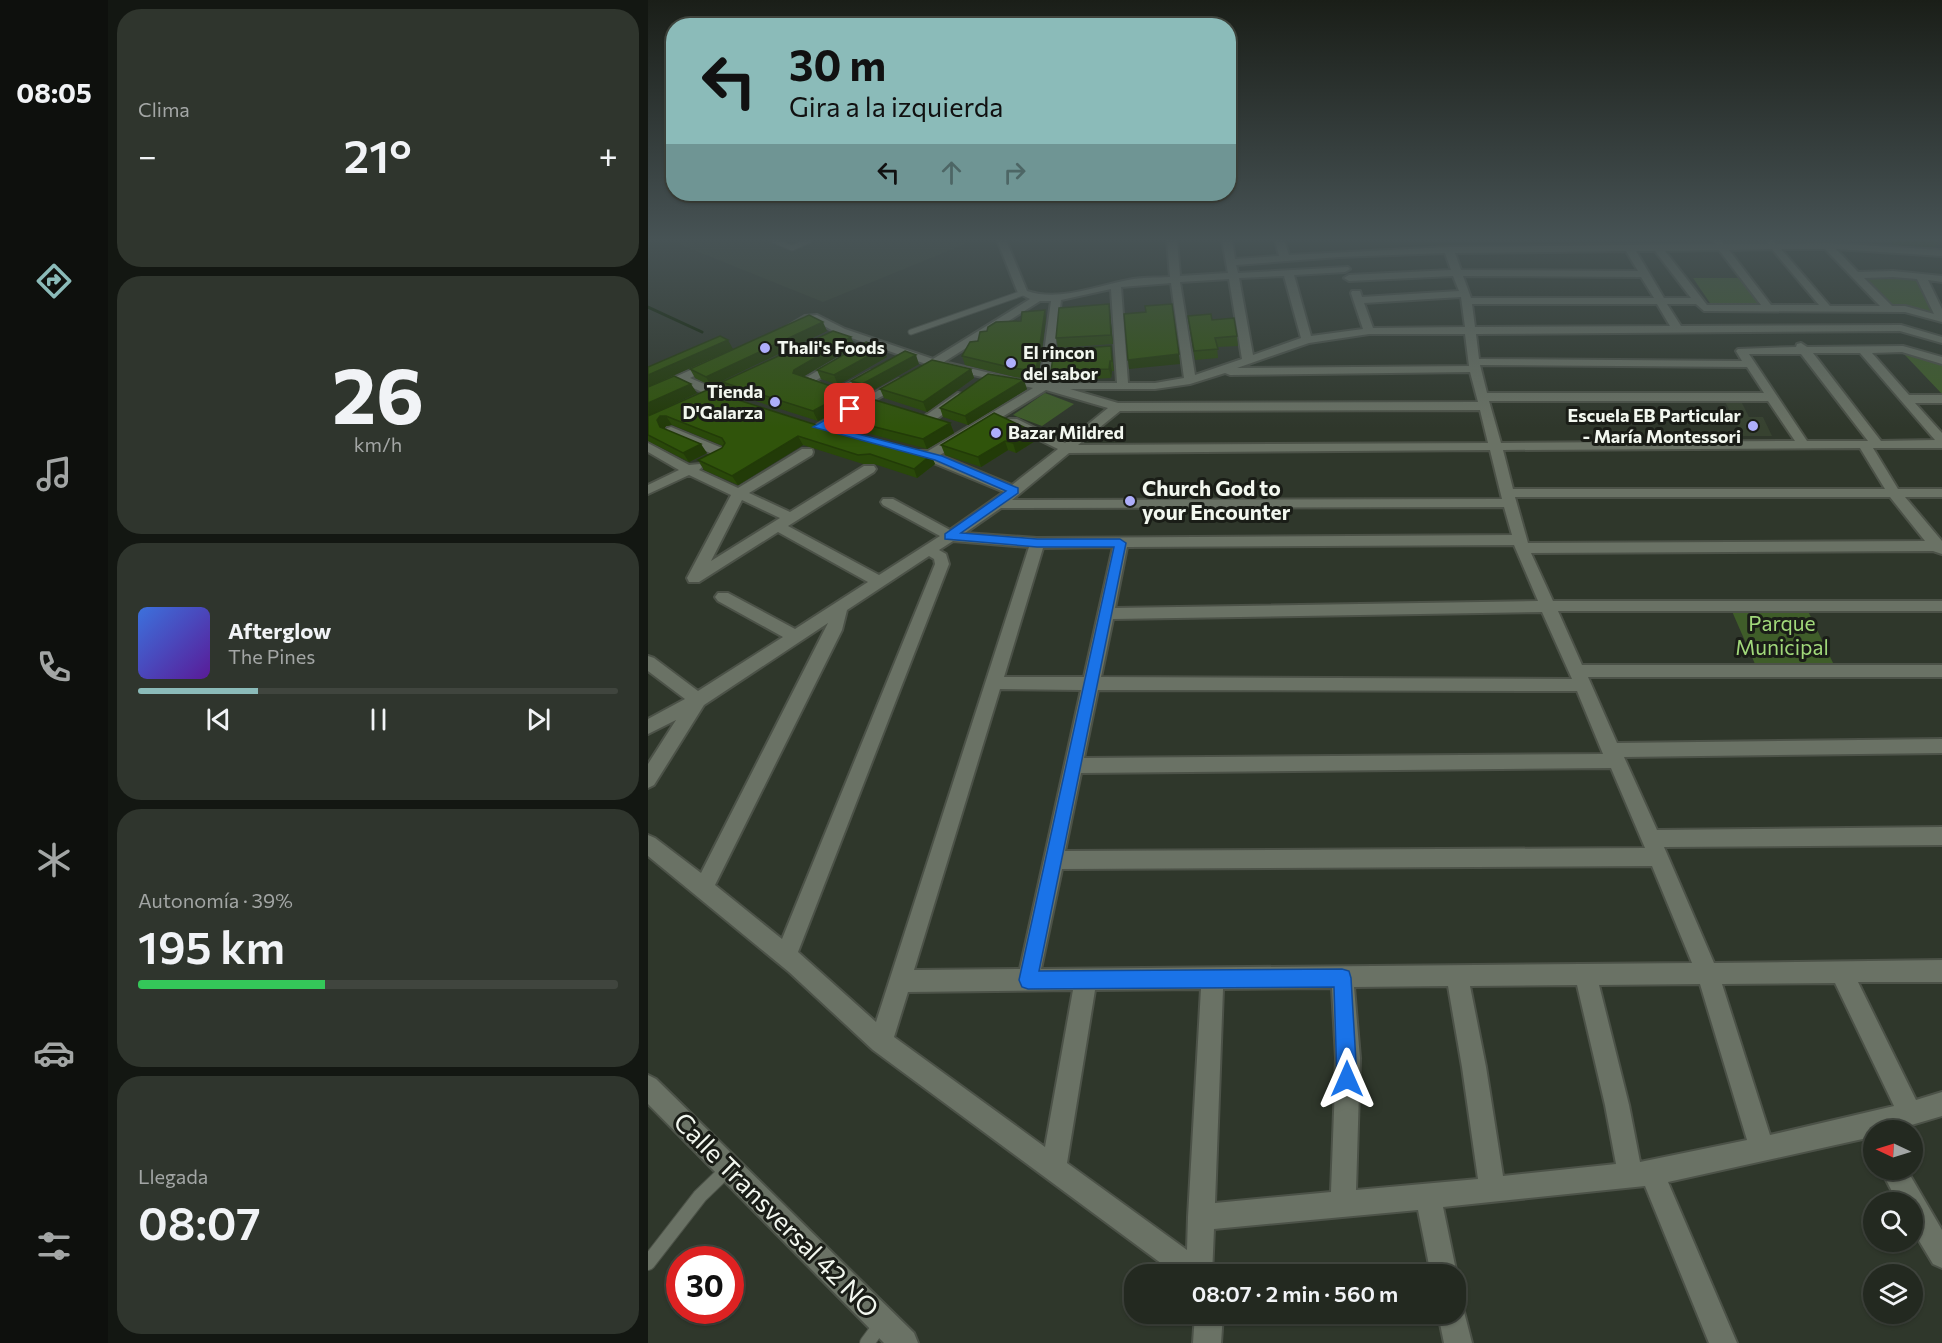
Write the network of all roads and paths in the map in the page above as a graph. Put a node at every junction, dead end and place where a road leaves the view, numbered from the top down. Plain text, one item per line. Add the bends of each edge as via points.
1 (995, 303) edge
2 (1031, 303) edge
3 (1056, 303) edge
4 (1116, 303) edge
5 (1178, 303) edge
6 (1239, 303) edge
7 (1296, 303) edge
8 (1360, 303) edge
9 (1467, 303) edge
10 (1663, 303) edge
11 (1699, 303) edge
12 (1764, 303) edge
13 (1822, 303) edge
14 (1882, 303) edge
15 (1934, 303) edge
16 (1768, 308) junction
17 (1827, 308) junction
18 (1887, 308) junction
19 (1942, 319) edge
20 (1677, 329) junction
21 (1727, 329) junction
22 (1788, 329) junction
23 (1472, 331) junction
24 (911, 332) dead end
25 (1369, 332) junction
26 (777, 333) edge
27 (1307, 340) junction
28 (1942, 340) edge
29 (873, 342) junction
30 (1863, 349) junction
31 (1742, 351) junction
32 (1804, 351) junction
33 (723, 358) edge
34 (896, 360) junction
35 (1248, 360) junction
36 (1942, 361) edge
37 (934, 363) junction
38 (1750, 364) junction
39 (1475, 365) junction
40 (1221, 372) junction
41 (988, 376) junction
42 (680, 378) junction
43 (1190, 381) junction
44 (731, 384) edge
45 (1045, 386) junction
46 (1123, 387) junction
47 (838, 392) junction
48 (648, 393) edge
49 (706, 396) junction
50 (1772, 397) junction
51 (1906, 399) junction
52 (1942, 399) edge
53 (866, 400) junction
54 (1484, 401) junction
55 (743, 403) edge
56 (887, 406) edge
57 (1117, 407) junction
58 (997, 415) junction
59 (671, 431) edge
60 (969, 431) junction
61 (841, 432) edge
62 (1942, 443) edge
63 (1803, 444) junction
64 (1871, 444) junction
65 (648, 447) edge
66 (1496, 448) junction
67 (1068, 449) junction
68 (908, 450) edge
69 (807, 452) dead end
70 (930, 455) junction
71 (869, 469) dead end
72 (689, 470) junction
73 (648, 490) edge
74 (1014, 491) junction
75 (1894, 493) junction
76 (1942, 493) edge
77 (738, 494) junction
78 (1509, 498) junction
79 (888, 502) dead end
80 (998, 504) junction
81 (784, 522) junction
82 (950, 536) junction
83 (1037, 543) junction
84 (1120, 543) junction
85 (1520, 544) junction
86 (1940, 548) edge
87 (929, 550) junction
88 (879, 582) junction
89 (723, 597) dead end
90 (1548, 606) junction
91 (1942, 606) edge
92 (840, 609) junction
93 (1107, 614) junction
94 (795, 636) junction
95 (648, 662) edge
96 (1942, 671) edge
97 (1579, 678) junction
98 (993, 683) junction
99 (1092, 685) junction
100 (698, 700) junction
101 (648, 727) edge
102 (1942, 746) edge
103 (1612, 755) junction
104 (1074, 766) junction
105 (648, 780) edge
106 (1942, 836) edge
107 (648, 844) edge
108 (1655, 848) junction
109 (1054, 860) junction
110 (704, 887) junction
111 (786, 956) junction
112 (1942, 971) edge
113 (1841, 972) junction
114 (1708, 975) junction
115 (1586, 976) junction
116 (1457, 977) junction
117 (1342, 978) junction
118 (1212, 979) junction
119 (1028, 980) junction
120 (1086, 980) junction
121 (900, 981) junction
122 (881, 1042) junction
123 (651, 1096) edge
124 (1942, 1104) edge
125 (1910, 1113) junction
126 (1894, 1120) edge
127 (1863, 1132) edge
128 (1762, 1150) junction
129 (729, 1167) junction
130 (1054, 1168) junction
131 (1641, 1174) junction
132 (1492, 1190) junction
133 (1428, 1196) junction
134 (1343, 1204) junction
135 (1201, 1216) junction
136 (1923, 1222) edge
137 (1942, 1255) edge
138 (648, 1263) edge
139 (1184, 1264) edge
140 (1199, 1264) edge
141 (1442, 1264) edge
142 (882, 1322) junction
143 (1208, 1324) edge
144 (1454, 1324) edge
145 (867, 1343) edge
146 (904, 1343) edge
147 (1207, 1343) edge
148 (1458, 1343) edge
149 (1723, 1343) edge

1 - 24 lane
2 - 37 street
3 - 45 street via 1054,354
4 - 46 street via 1116,349
5 - 43 street
6 - 35 street
7 - 27 street
8 - 25 street
9 - 23 street
10 - 20 street
11 - 16 street via 1704,308
12 - 16 street
13 - 17 street
14 - 18 street
15 - 19 street
16 - 17 street
17 - 18 street
18 - 19 street via 1908,309
20 - 21 street
20 - 23 street
21 - 22 street
21 - 31 street
22 - 28 street via 1901,328
22 - 32 street
23 - 25 street
23 - 39 street
25 - 27 street
26 - 29 street via 813,318 836,334
27 - 35 street
29 - 34 street
29 - 47 street via 806,381
30 - 32 street
30 - 36 street via 1904,349
30 - 51 street
31 - 32 street
31 - 38 street
32 - 64 street
33 - 42 street
34 - 37 street
34 - 47 street
35 - 40 street
37 - 41 street
37 - 53 street
38 - 39 street
38 - 50 street
39 - 40 street
39 - 54 street
40 - 43 street
41 - 45 street
41 - 60 street via 924,416
42 - 48 street
42 - 49 street
43 - 46 street
44 - 49 street
45 - 46 street
45 - 57 street
45 - 58 street
47 - 53 street
49 - 55 street
50 - 54 street
50 - 63 street
51 - 52 street
51 - 62 street
53 - 56 street
53 - 61 street via 813,425
54 - 57 street
54 - 66 street
57 - 67 street
58 - 60 street
58 - 67 street
59 - 72 street via 722,453
60 - 70 street
62 - 64 street
63 - 64 street
63 - 66 street
64 - 75 street
65 - 72 street
66 - 67 street
66 - 78 street
67 - 74 street
68 - 70 street
69 - 77 street
70 - 74 street
71 - 81 street
72 - 73 street
72 - 77 street
74 - 80 street
75 - 76 street
75 - 78 street
75 - 86 street
77 - 81 street
77 - 81 street via 694,578
78 - 80 street
78 - 85 street
79 - 82 street
80 - 82 street
81 - 88 street
82 - 83 street
82 - 87 street
83 - 84 street
83 - 98 street
84 - 85 street
84 - 93 street
85 - 86 street
85 - 90 street
87 - 88 street
87 - 111 street via 941,557 942,564
88 - 92 street
89 - 94 street
90 - 91 street
90 - 93 street
90 - 97 street
92 - 94 street
92 - 110 street via 834,630
93 - 99 street
94 - 100 street
95 - 100 street
96 - 97 street
97 - 99 street
97 - 103 street
98 - 99 street
98 - 121 street
99 - 104 street
100 - 101 street
100 - 105 street
102 - 103 street
103 - 104 street
103 - 108 street
104 - 109 street
106 - 108 street
107 - 110 street
108 - 109 street
108 - 114 street
109 - 119 street
110 - 111 street
111 - 122 street
112 - 113 street
113 - 114 street
113 - 125 street
114 - 115 street
114 - 128 street
115 - 116 street
115 - 131 street
116 - 117 street
116 - 132 street
117 - 118 street
117 - 134 street via 1347,1058
118 - 120 street
118 - 135 street
119 - 120 street
119 - 121 street
120 - 130 street
121 - 122 street
122 - 130 street
123 - 129 street, Calle Transversal 42 NO
124 - 125 street
125 - 126 street
127 - 128 street
128 - 131 street
129 - 138 lane via 700,1196
129 - 142 street, Calle Transversal 42 NO
130 - 139 street
131 - 132 street
131 - 149 street
132 - 133 street
133 - 134 street
133 - 141 street
134 - 135 street
135 - 140 street
136 - 137 street
142 - 145 lane
142 - 146 street, Calle Transversal 42 NO
143 - 147 street
144 - 148 street

